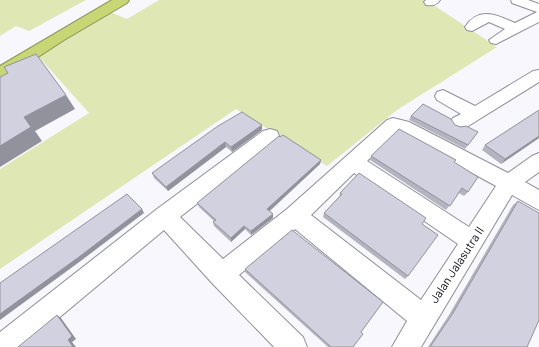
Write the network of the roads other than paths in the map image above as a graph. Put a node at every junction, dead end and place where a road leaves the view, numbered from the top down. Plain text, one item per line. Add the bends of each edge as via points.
1 (107, 0) edge
2 (122, 0) edge
3 (517, 0) edge
4 (539, 9) edge
5 (539, 16) edge
6 (472, 27) dead end
7 (516, 29) junction
8 (496, 40) dead end
9 (0, 64) edge
10 (0, 74) edge
11 (539, 75) edge
12 (443, 96) dead end
13 (474, 113) junction
14 (459, 122) dead end
15 (270, 136) dead end
16 (539, 161) edge
17 (353, 162) junction
18 (509, 183) junction
19 (539, 201) edge
20 (165, 216) junction
21 (295, 216) junction
22 (472, 241) junction
23 (221, 276) junction
24 (424, 317) junction
25 (3, 347) edge
26 (293, 347) edge
27 (406, 347) edge

1 - 9 highway
2 - 10 highway
3 - 4 street
5 - 7 street
6 - 7 street via 487,17
7 - 8 street
11 - 13 street
12 - 13 street
13 - 14 street
15 - 20 street
16 - 18 street
17 - 18 street via 396,125
17 - 21 street
17 - 22 street
18 - 19 street
18 - 22 street, Jalan Jalasutra II
20 - 23 street
20 - 25 street
21 - 23 street
21 - 24 street
22 - 24 street, Jalan Jalasutra II
23 - 26 street
24 - 27 street, Jalan Jalasutra II

